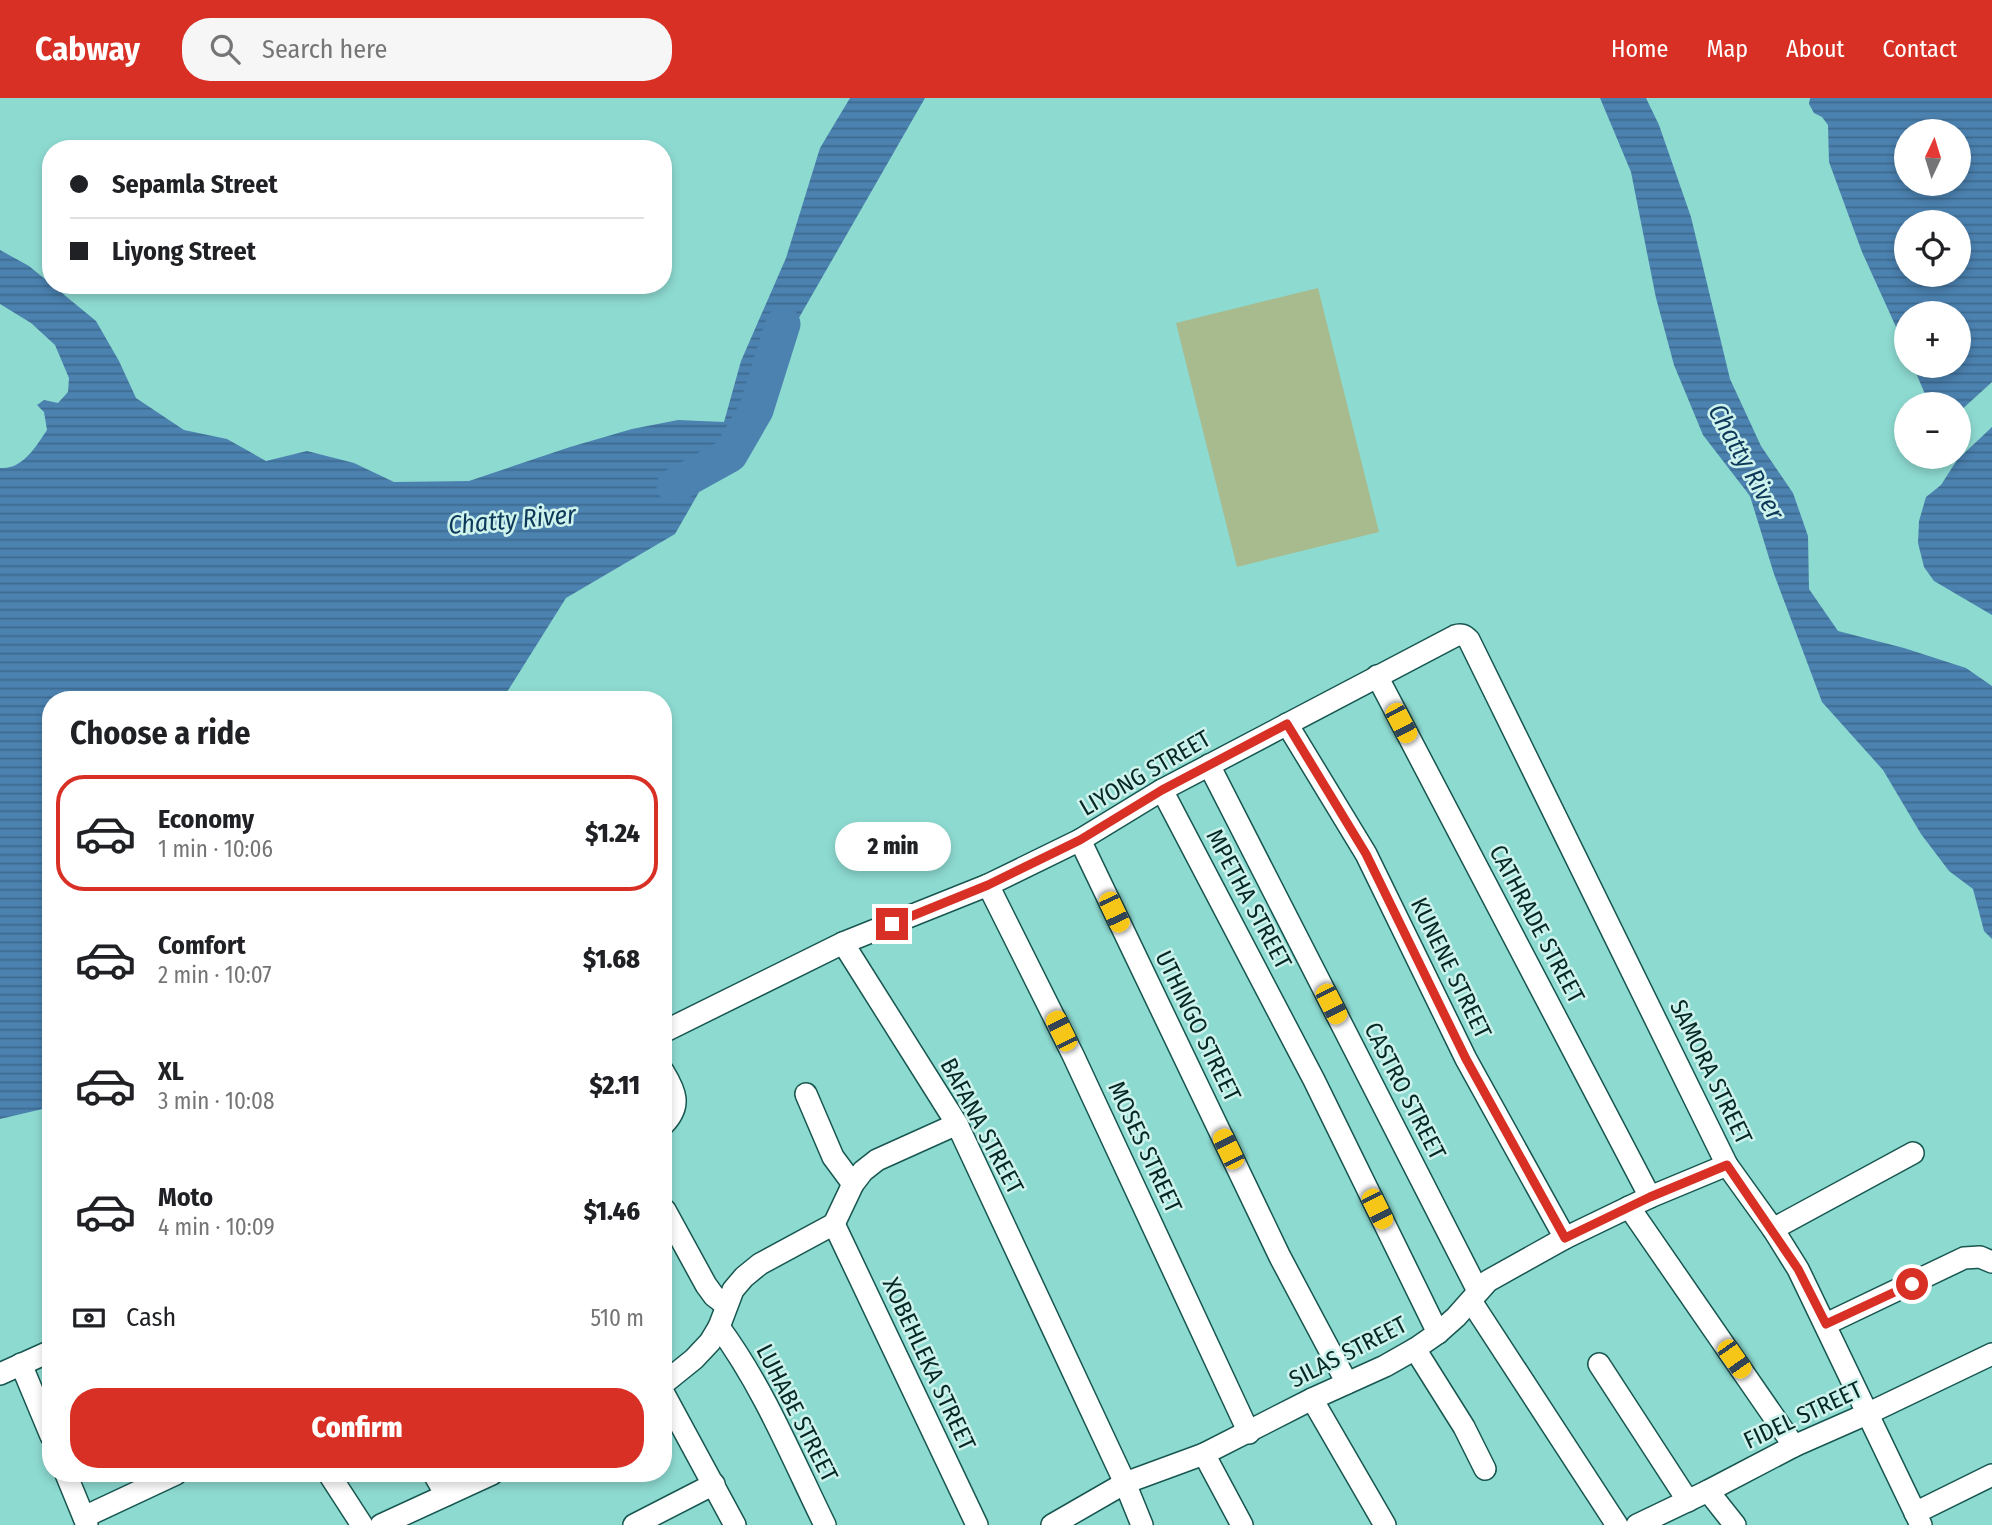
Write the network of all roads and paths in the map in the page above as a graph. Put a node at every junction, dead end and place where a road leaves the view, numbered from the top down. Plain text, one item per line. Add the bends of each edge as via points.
1 (1465, 636) joint
2 (1377, 676) junction
3 (1287, 724) junction
4 (1209, 765) junction
5 (1162, 790) junction
6 (1080, 840) junction
7 (988, 885) junction
8 (844, 943) junction
9 (672, 1028) edge
10 (672, 1087) edge
11 (806, 1094) dead end
12 (672, 1114) edge
13 (957, 1124) junction
14 (1913, 1153) dead end
15 (1727, 1165) junction
16 (853, 1184) junction
17 (1650, 1197) junction
18 (1629, 1207) junction
19 (672, 1223) edge
20 (834, 1224) junction
21 (1773, 1229) junction
22 (1565, 1238) junction
23 (1992, 1262) edge
24 (1474, 1296) junction
25 (726, 1305) junction
26 (1826, 1324) junction
27 (719, 1327) junction
28 (1438, 1333) junction
29 (1415, 1349) junction
30 (1992, 1354) edge
31 (42, 1355) edge
32 (21, 1364) junction
33 (1599, 1364) dead end
34 (0, 1374) edge
35 (672, 1377) edge
36 (1347, 1383) junction
37 (1312, 1399) junction
38 (672, 1408) edge
39 (1868, 1413) junction
40 (42, 1414) edge
41 (1249, 1433) junction
42 (1794, 1446) junction
43 (1203, 1454) junction
44 (1485, 1469) dead end
45 (1992, 1475) edge
46 (69, 1482) edge
47 (147, 1482) edge
48 (337, 1482) edge
49 (439, 1482) edge
50 (474, 1482) edge
51 (1125, 1483) junction
52 (714, 1484) junction
53 (1708, 1491) junction
54 (446, 1495) junction
55 (1688, 1501) junction
56 (1918, 1519) edge
57 (85, 1521) edge
58 (377, 1525) edge
59 (634, 1525) edge
60 (735, 1525) edge
61 (825, 1525) edge
62 (977, 1525) edge
63 (1052, 1525) edge
64 (1142, 1525) edge
65 (1241, 1525) edge
66 (1385, 1525) edge
67 (1617, 1525) edge
68 (1637, 1525) edge
69 (1735, 1525) edge

1 - 2 street, LIYONG STREET via 1455,636
1 - 15 street, SAMORA STREET
2 - 3 street, LIYONG STREET
2 - 17 street, CATHRADE STREET
3 - 4 street, LIYONG STREET
3 - 22 street, KUNENE STREET via 1366,854 1466,1059
4 - 5 street, LIYONG STREET
4 - 24 street, CASTRO STREET
5 - 6 street, LIYONG STREET
5 - 28 street, MPETHA STREET via 1314,1080
6 - 7 street, LIYONG STREET
6 - 36 street, UTHINGO STREET via 1280,1257
7 - 8 street, LIYONG STREET
7 - 41 street, MOSES STREET via 1073,1055
8 - 9 street
8 - 13 street, BAFANA STREET
10 - 12 street via 676,1101
11 - 16 street via 833,1157
13 - 16 street via 877,1160
13 - 51 street, BAFANA STREET
14 - 21 street
15 - 17 street, SILAS STREET
15 - 21 street, SAMORA STREET
16 - 20 street
17 - 18 street, SILAS STREET
18 - 22 street, SILAS STREET
18 - 42 street
19 - 25 street via 706,1285
20 - 25 street via 760,1264 733,1290
20 - 62 street, XOBEHLEKA STREET
21 - 26 street, SAMORA STREET
22 - 24 street, SILAS STREET via 1488,1281
23 - 26 street via 1964,1258
24 - 28 street, SILAS STREET
24 - 67 street, CASTRO STREET
25 - 27 street
26 - 39 street, SAMORA STREET
27 - 35 street via 694,1359
27 - 61 street, LUHABE STREET via 762,1395
28 - 29 street, SILAS STREET
29 - 36 street, SILAS STREET
29 - 44 street
30 - 39 street, FIDEL STREET
31 - 32 street
32 - 34 street
32 - 40 street
33 - 55 street
36 - 37 street, SILAS STREET
37 - 41 street, SILAS STREET
37 - 66 street
38 - 52 street
39 - 42 street, FIDEL STREET
39 - 56 street, SAMORA STREET
41 - 43 street, SILAS STREET
42 - 53 street, FIDEL STREET
43 - 51 street, SILAS STREET
43 - 65 street
45 - 56 street
46 - 57 street
47 - 57 street
48 - 58 street
49 - 54 street
50 - 54 street
51 - 63 street, SILAS STREET
51 - 64 street, BAFANA STREET
52 - 59 street
52 - 60 street
53 - 55 street, FIDEL STREET
53 - 69 street
54 - 58 street
55 - 68 street, FIDEL STREET

